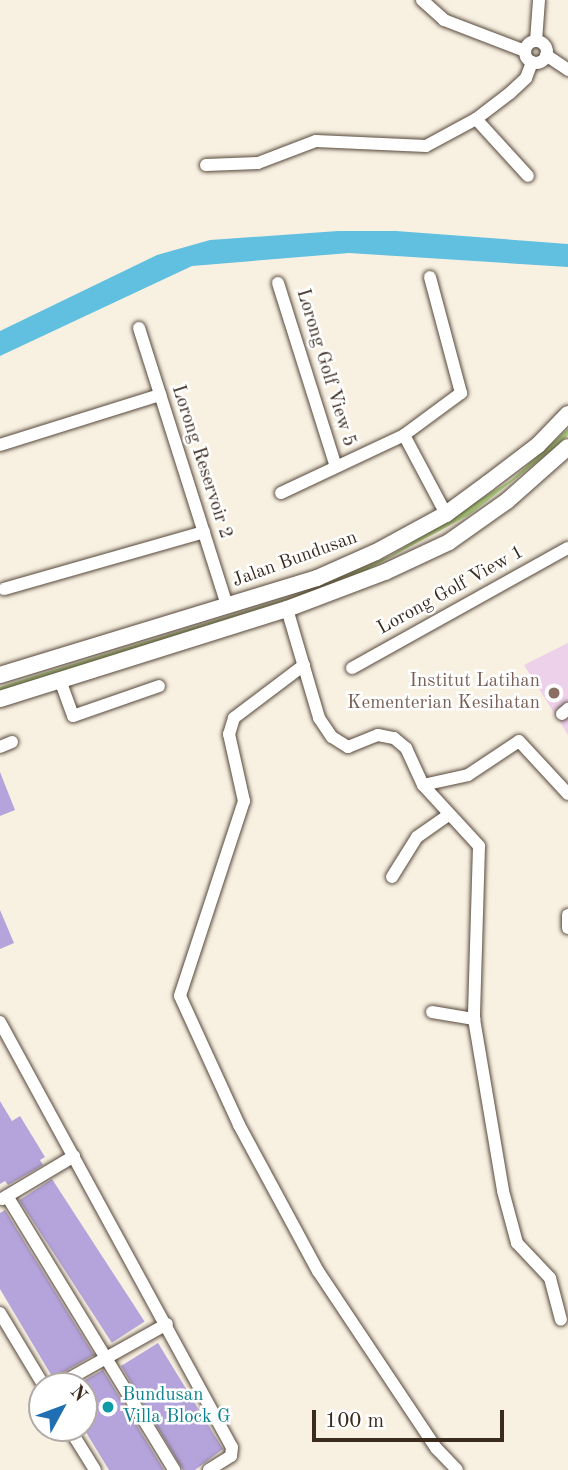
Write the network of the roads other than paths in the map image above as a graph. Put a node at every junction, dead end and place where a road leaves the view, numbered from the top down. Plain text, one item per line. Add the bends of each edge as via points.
1 (422, 0) edge
2 (539, 0) edge
3 (536, 41) junction
4 (546, 55) junction
5 (529, 57) junction
6 (568, 70) edge
7 (476, 119) junction
8 (205, 164) dead end
9 (528, 176) dead end
10 (430, 277) dead end
11 (278, 283) dead end
12 (139, 328) dead end
13 (160, 395) junction
14 (568, 414) edge
15 (404, 435) junction
16 (0, 445) edge
17 (568, 447) edge
18 (335, 464) junction
19 (281, 493) dead end
20 (446, 514) junction
21 (204, 532) junction
22 (568, 548) edge
23 (4, 589) dead end
24 (227, 606) junction
25 (287, 609) junction
26 (304, 665) junction
27 (352, 668) dead end
28 (0, 675) edge
29 (60, 680) junction
30 (159, 686) dead end
31 (0, 699) edge
32 (423, 785) junction
33 (568, 794) edge
34 (449, 815) junction
35 (392, 877) dead end
36 (568, 915) edge
37 (568, 928) edge
38 (432, 1012) dead end
39 (474, 1018) junction
40 (0, 1022) edge
41 (74, 1156) junction
42 (3, 1198) edge
43 (0, 1313) edge
44 (561, 1320) dead end
45 (167, 1324) junction
46 (106, 1359) junction
47 (36, 1372) edge
48 (82, 1372) edge
49 (78, 1442) edge
50 (95, 1470) edge
51 (174, 1470) edge
52 (209, 1470) edge
53 (457, 1470) edge

1 - 5 street via 456,25
2 - 3 street
3 - 4 street via 544,46
3 - 5 street
4 - 5 street
4 - 6 street
5 - 7 street via 526,78
7 - 8 street via 426,146 316,141 258,163
7 - 9 street
10 - 15 street via 461,393 448,407
11 - 18 street, Lorong Golf View 5
12 - 13 street, Lorong Reservoir 2
13 - 16 street
13 - 21 street, Lorong Reservoir 2
14 - 20 main road, Jalan Bundusan via 538,445
15 - 18 street
15 - 20 street
17 - 25 main road via 508,502 449,542
18 - 19 street
20 - 24 main road, Jalan Bundusan via 353,563
21 - 23 street
21 - 24 street, Lorong Reservoir 2
22 - 27 street, Lorong Golf View 1
24 - 28 main road, Jalan Bundusan
25 - 26 street
25 - 29 main road
26 - 32 street via 319,718 332,737 348,747 378,735 394,738 406,748
26 - 53 street via 234,718 229,734 244,801 180,996 239,1125 318,1272 436,1448
29 - 30 street via 73,716
29 - 31 main road
32 - 33 street via 468,775 519,741
32 - 34 street
34 - 35 street via 417,837
34 - 39 street via 469,830 479,846
36 - 37 street
38 - 39 street
39 - 44 street via 503,1191 517,1243 550,1278
40 - 41 street
41 - 42 street
41 - 45 street
42 - 46 street
43 - 47 street
45 - 46 street
45 - 52 street via 234,1452
46 - 48 street
46 - 51 street
49 - 50 street

